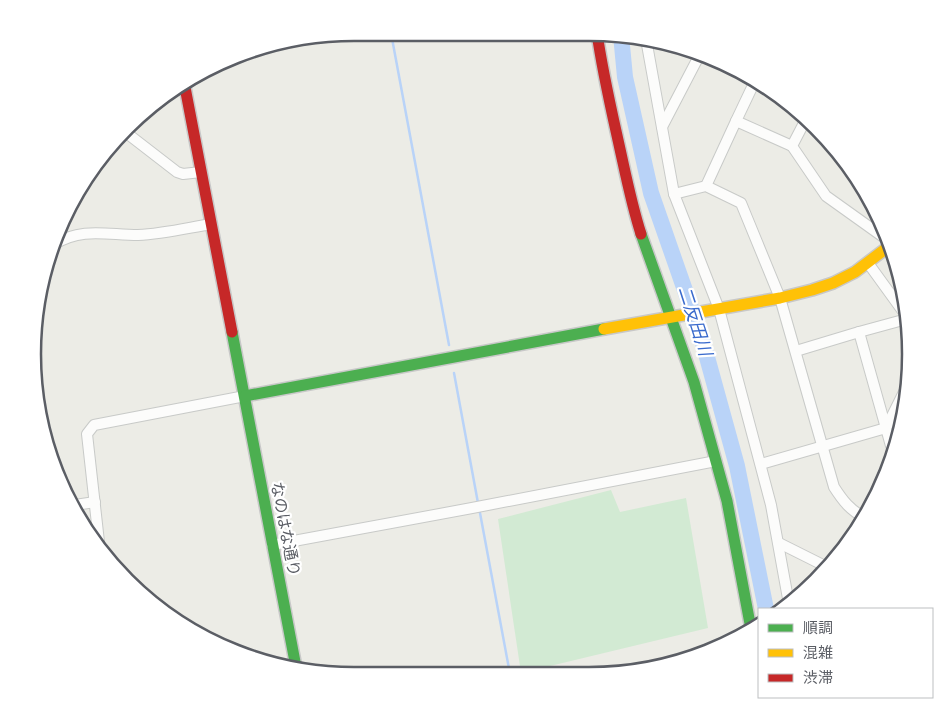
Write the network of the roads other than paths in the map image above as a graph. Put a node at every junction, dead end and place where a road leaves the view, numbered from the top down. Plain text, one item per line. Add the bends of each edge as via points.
1 (598, 41) edge
2 (647, 47) edge
3 (697, 60) edge
4 (752, 87) edge
5 (186, 91) edge
6 (736, 120) junction
7 (802, 125) edge
8 (662, 127) junction
9 (130, 136) edge
10 (792, 146) junction
11 (201, 172) junction
12 (706, 186) junction
13 (674, 194) junction
14 (211, 224) junction
15 (877, 233) edge
16 (63, 240) edge
17 (884, 250) edge
18 (868, 263) junction
19 (780, 298) junction
20 (898, 304) edge
21 (715, 310) junction
22 (670, 317) junction
23 (900, 321) edge
24 (858, 332) junction
25 (796, 351) junction
26 (245, 396) junction
27 (898, 405) edge
28 (886, 428) junction
29 (889, 440) edge
30 (822, 446) junction
31 (716, 461) junction
32 (761, 464) junction
33 (95, 502) junction
34 (80, 504) edge
35 (858, 514) edge
36 (98, 534) edge
37 (779, 543) junction
38 (272, 545) junction
39 (820, 564) edge
40 (788, 594) edge
41 (749, 623) edge
42 (295, 661) edge

1 - 22 street via 639,227
2 - 8 street
3 - 8 street
4 - 6 street
5 - 11 street, なのはな通り
6 - 10 street
6 - 12 street
7 - 10 street
8 - 13 street
9 - 11 street via 177,172
10 - 15 street via 826,196
11 - 14 street, なのはな通り
12 - 13 street
12 - 19 street via 741,203
13 - 21 street
14 - 16 street via 160,233 84,233
14 - 26 street, なのはな通り
17 - 18 street
18 - 19 street via 833,283
18 - 20 street
19 - 21 street
19 - 25 street
21 - 22 street
21 - 32 street
22 - 26 street
22 - 31 street via 694,382
23 - 24 street
24 - 25 street
24 - 28 street
25 - 30 street
26 - 33 street via 94,425 87,434
26 - 38 street, なのはな通り
27 - 28 street
28 - 29 street
28 - 30 street
30 - 32 street
30 - 35 street via 834,488
31 - 38 street
31 - 41 street via 727,500
32 - 37 street
33 - 34 street
33 - 36 street
37 - 39 street
37 - 40 street
38 - 42 street, なのはな通り

